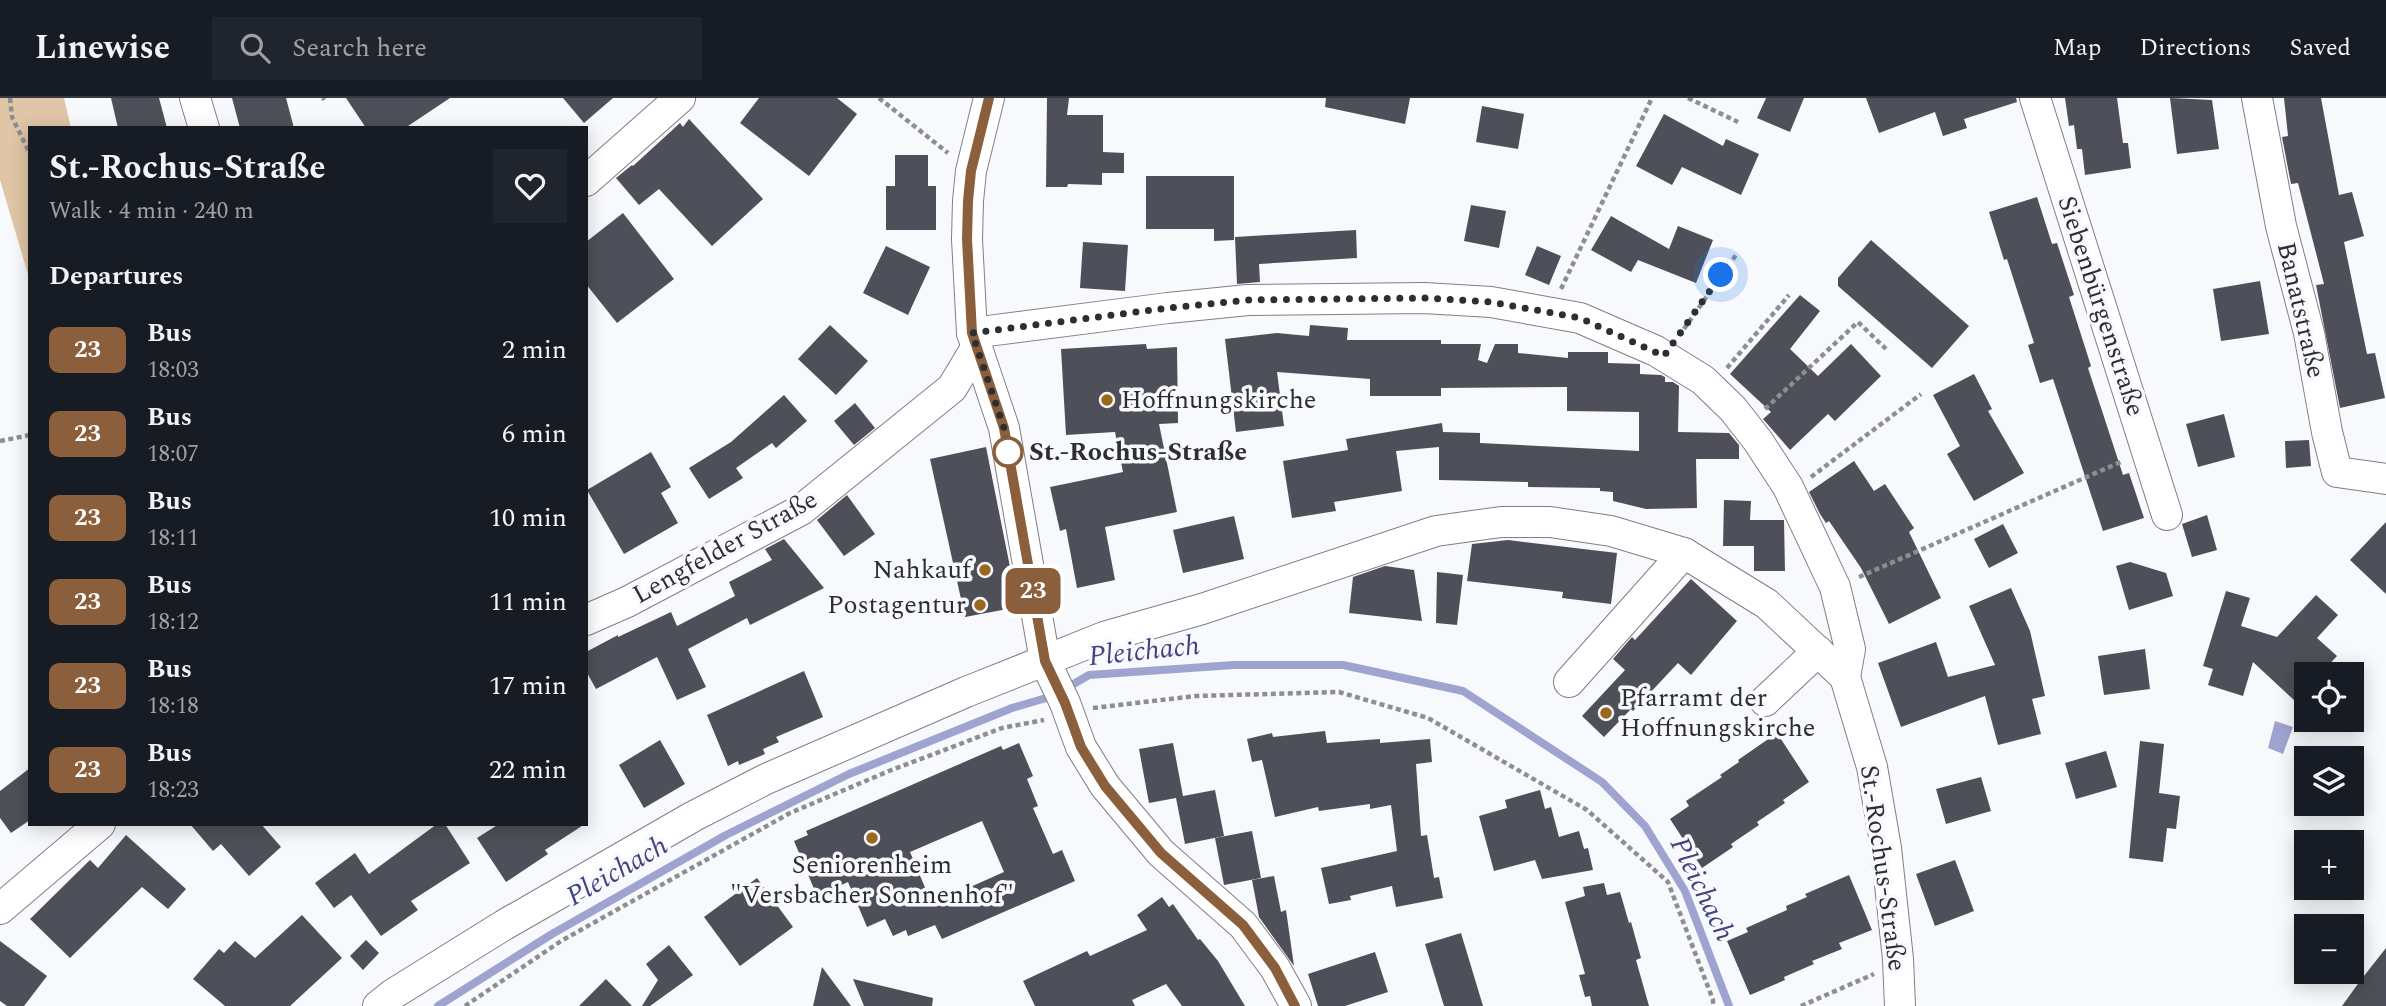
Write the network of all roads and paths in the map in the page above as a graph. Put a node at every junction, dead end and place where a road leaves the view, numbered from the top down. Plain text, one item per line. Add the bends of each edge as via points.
1 (10, 98) edge
2 (195, 98) edge
3 (680, 98) edge
4 (879, 98) edge
5 (989, 98) edge
6 (1652, 98) edge
7 (1688, 98) edge
8 (2035, 98) edge
9 (2257, 98) edge
10 (1738, 122) dead end
11 (203, 126) edge
12 (28, 150) edge
13 (971, 171) junction
14 (588, 179) edge
15 (1736, 255) dead end
16 (1789, 295) dead end
17 (1550, 312) junction
18 (974, 341) junction
19 (1886, 349) dead end
20 (1664, 356) junction
21 (1726, 369) dead end
22 (1921, 394) dead end
23 (1747, 426) junction
24 (28, 435) edge
25 (0, 441) edge
26 (2110, 466) dead end
27 (2386, 479) edge
28 (1791, 493) junction
29 (2167, 515) dead end
30 (1684, 552) junction
31 (1835, 587) junction
32 (588, 619) edge
33 (1818, 651) junction
34 (1045, 661) junction
35 (1845, 677) junction
36 (1569, 682) dead end
37 (1765, 701) dead end
38 (1067, 708) junction
39 (98, 826) edge
40 (0, 909) edge
41 (1898, 959) junction
42 (377, 1006) edge
43 (465, 1006) edge
44 (1296, 1006) edge
45 (1713, 1006) edge
46 (1801, 1006) edge
47 (1900, 1006) edge

1 - 12 path via 12,117
2 - 11 street
3 - 14 street
4 - 13 path
5 - 13 street
6 - 17 path
7 - 10 path
8 - 29 street, Siebenbürgenstraße
9 - 27 street, Banatstraße via 2337,472
13 - 18 street via 967,239
15 - 20 path
16 - 21 path
17 - 18 street via 1424,298 1248,300 1168,308
17 - 20 street via 1580,318
18 - 32 street, Lengfelder Straße via 953,388 801,510
18 - 34 street via 1004,428
19 - 23 path via 1858,323
20 - 23 street via 1703,380
22 - 28 path
23 - 28 street
24 - 25 path
26 - 31 path
28 - 31 street
30 - 33 street, St.-Rochus-Straße via 1767,604
30 - 34 street, St.-Rochus-Straße via 1611,531 1550,522 1501,522 1436,531 1104,637
30 - 36 street
31 - 35 street via 1850,649
33 - 35 street, St.-Rochus-Straße
33 - 37 street
34 - 38 street
34 - 42 street, St.-Rochus-Straße via 862,736 694,816 504,925
35 - 41 street, St.-Rochus-Straße via 1872,767
38 - 43 path via 1002,728 790,813 561,941
38 - 44 street via 1081,747 1105,786 1161,853 1243,925
38 - 45 path via 1196,696 1339,692 1428,719 1587,810 1668,882
39 - 40 street
41 - 46 path
41 - 47 street, St.-Rochus-Straße

